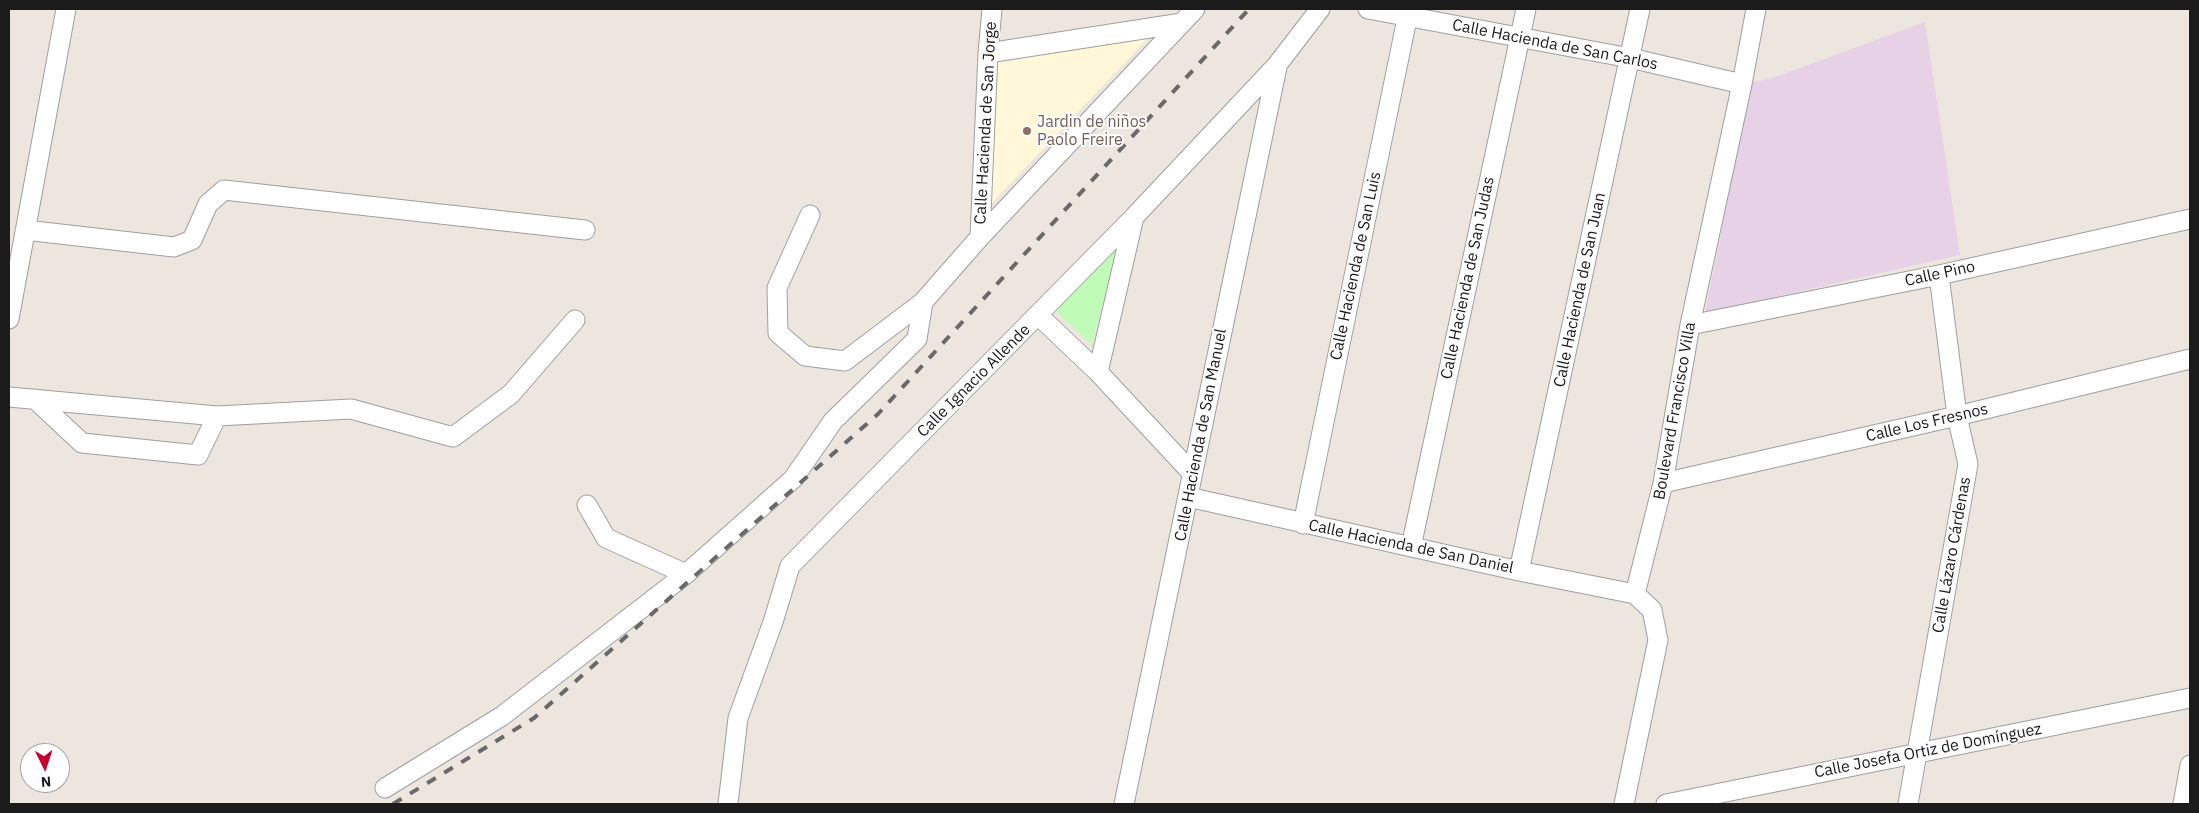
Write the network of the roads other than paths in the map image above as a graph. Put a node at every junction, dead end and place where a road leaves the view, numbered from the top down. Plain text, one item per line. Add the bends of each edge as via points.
1 (66, 9) edge
2 (992, 9) edge
3 (1195, 9) edge
4 (1320, 9) edge
5 (1368, 9) edge
6 (1526, 9) edge
7 (1640, 9) edge
8 (1756, 9) edge
9 (1408, 13) edge
10 (1182, 23) junction
11 (1520, 38) junction
12 (988, 53) junction
13 (1630, 58) junction
14 (1277, 66) junction
15 (1742, 84) junction
16 (810, 215) dead end
17 (1134, 217) junction
18 (2190, 219) edge
19 (25, 230) junction
20 (585, 230) dead end
21 (980, 237) junction
22 (1939, 275) junction
23 (923, 302) junction
24 (1039, 316) junction
25 (9, 320) edge
26 (574, 320) dead end
27 (1690, 325) junction
28 (2190, 359) edge
29 (1098, 372) junction
30 (9, 397) edge
31 (35, 399) junction
32 (217, 416) junction
33 (1957, 416) junction
34 (1192, 473) junction
35 (1663, 483) junction
36 (1188, 497) junction
37 (587, 505) dead end
38 (1303, 524) junction
39 (1411, 547) junction
40 (1519, 571) junction
41 (686, 574) junction
42 (1635, 594) junction
43 (2190, 698) edge
44 (1918, 753) junction
45 (2190, 765) edge
46 (385, 788) dead end
47 (728, 804) edge
48 (1124, 804) edge
49 (1624, 804) edge
50 (1666, 804) edge
51 (1908, 804) edge
52 (2183, 804) edge

1 - 19 street
2 - 12 street, Calle Hacienda de San Jorge
3 - 10 street
4 - 14 street, Calle Ignacio Allende
5 - 9 street, Calle Hacienda de San Carlos
6 - 11 street, Calle Hacienda de San Judas
7 - 13 street, Calle Hacienda de San Juan
8 - 15 street, Boulevard Francisco Villa
9 - 11 street, Calle Hacienda de San Carlos
9 - 38 street, Calle Hacienda de San Luis
10 - 12 street
10 - 21 street
11 - 13 street, Calle Hacienda de San Carlos
11 - 39 street, Calle Hacienda de San Judas
12 - 21 street, Calle Hacienda de San Jorge
13 - 15 street, Calle Hacienda de San Carlos
13 - 40 street, Calle Hacienda de San Juan
14 - 17 street, Calle Ignacio Allende
14 - 34 street, Calle Hacienda de San Manuel
15 - 27 street, Boulevard Francisco Villa
16 - 23 street via 777,288 778,333 805,356 845,361
17 - 24 street, Calle Ignacio Allende
17 - 29 street
18 - 22 street, Calle Pino
19 - 20 street via 174,247 192,240 208,204 224,190
19 - 25 street
21 - 23 street
22 - 27 street, Calle Pino
22 - 33 street, Calle Lázaro Cárdenas
23 - 41 street via 918,339 833,421 793,479
24 - 29 street
24 - 47 street, Calle Ignacio Allende via 790,566 738,718
26 - 32 street via 511,394 453,437 351,409
27 - 35 street, Boulevard Francisco Villa
28 - 33 street, Calle Los Fresnos
29 - 34 street
30 - 31 street
31 - 32 street
31 - 32 street via 82,443 198,455
33 - 35 street, Calle Los Fresnos
33 - 44 street, Calle Lázaro Cárdenas via 1968,464
34 - 36 street, Calle Hacienda de San Manuel
35 - 42 street, Boulevard Francisco Villa
36 - 38 street, Calle Hacienda de San Daniel
36 - 48 street, Calle Hacienda de San Manuel
37 - 41 street via 606,538
38 - 39 street, Calle Hacienda de San Daniel
39 - 40 street, Calle Hacienda de San Daniel
40 - 42 street, Calle Hacienda de San Daniel
41 - 46 street via 502,716
42 - 49 street via 1652,610 1658,640
43 - 44 street, Calle Josefa Ortiz de Domínguez
44 - 50 street, Calle Josefa Ortiz de Domínguez
44 - 51 street, Calle Lázaro Cárdenas
45 - 52 street

